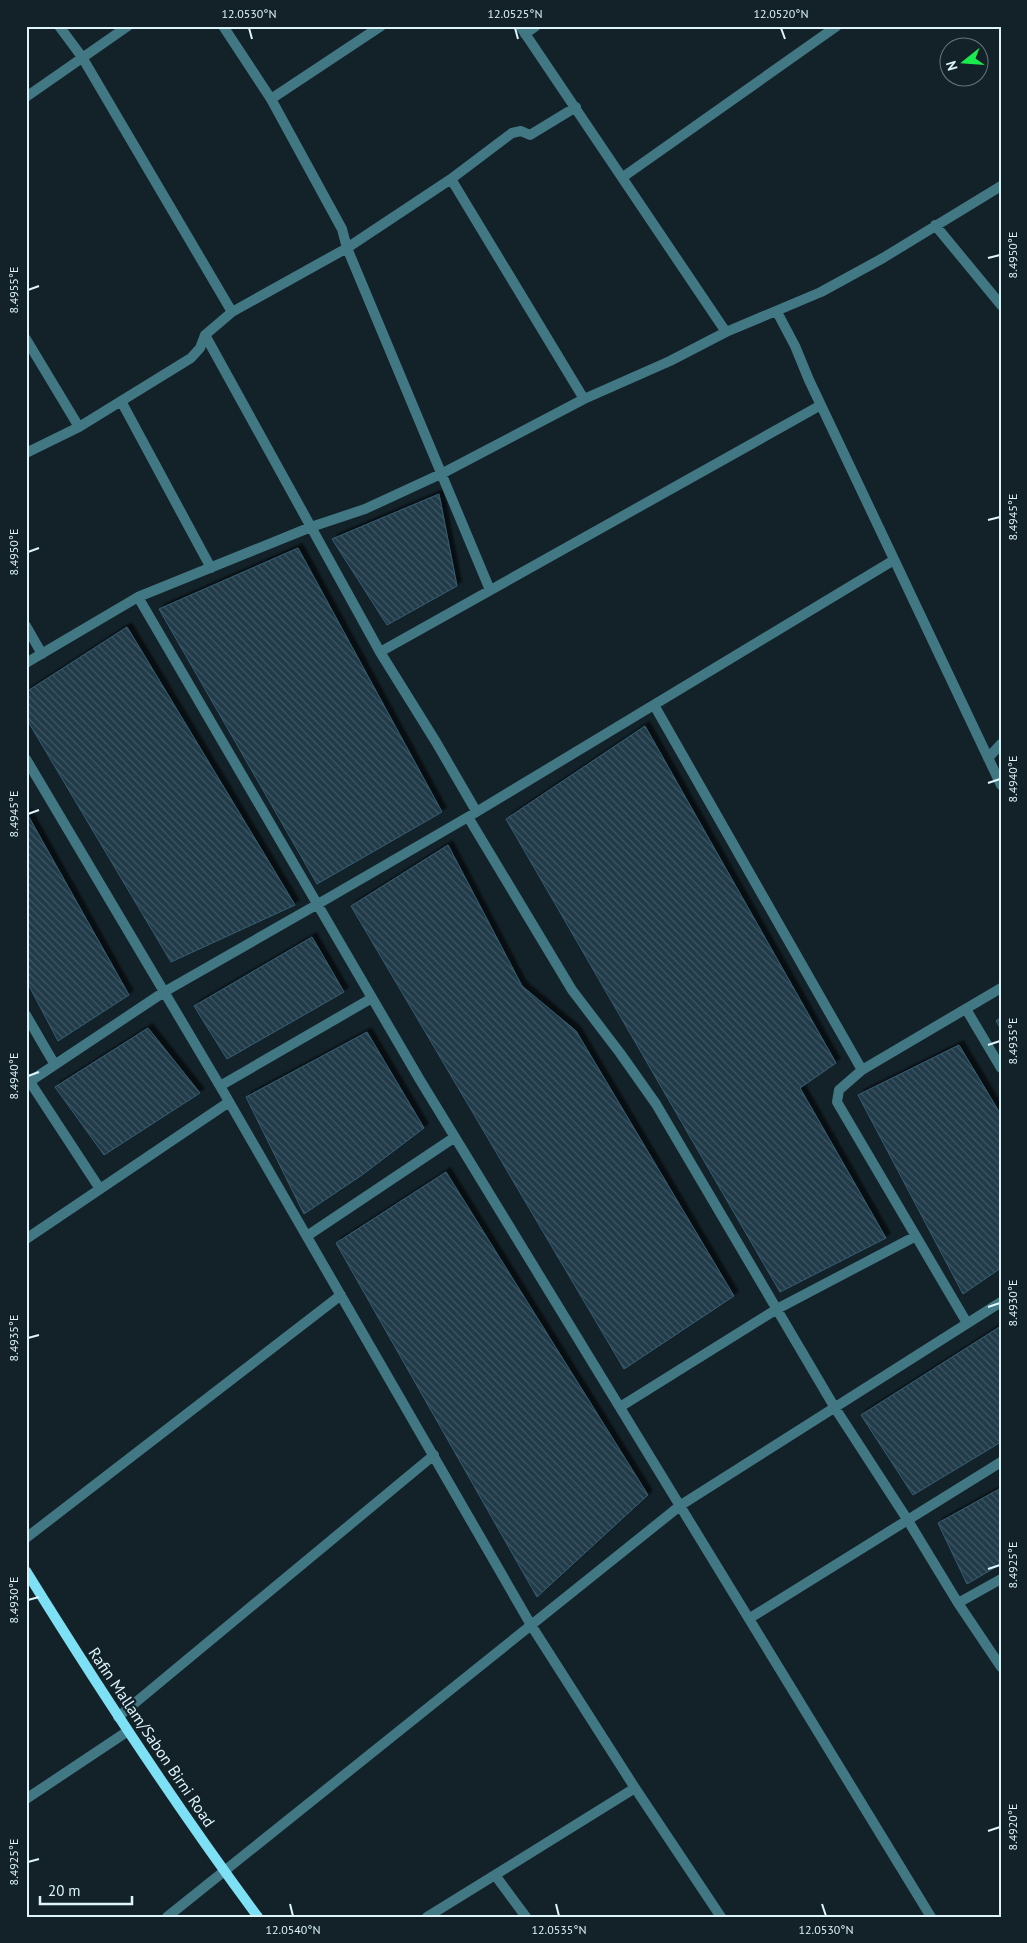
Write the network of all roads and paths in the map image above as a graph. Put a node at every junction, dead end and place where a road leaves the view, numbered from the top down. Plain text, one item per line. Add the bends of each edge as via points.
1 (58, 26) edge
2 (128, 26) edge
3 (222, 26) edge
4 (381, 26) edge
5 (536, 26) edge
6 (837, 26) edge
7 (523, 30) edge
8 (82, 57) junction
9 (26, 97) edge
10 (271, 98) junction
11 (576, 107) junction
12 (624, 177) junction
13 (451, 179) junction
14 (1001, 186) edge
15 (935, 225) junction
16 (347, 248) junction
17 (1001, 305) edge
18 (232, 312) junction
19 (777, 312) junction
20 (726, 332) junction
21 (205, 335) junction
22 (26, 339) edge
23 (121, 400) junction
24 (584, 400) junction
25 (821, 405) junction
26 (79, 426) junction
27 (26, 453) edge
28 (443, 473) junction
29 (311, 527) junction
30 (894, 560) junction
31 (211, 568) junction
32 (490, 590) junction
33 (138, 597) junction
34 (26, 626) edge
35 (380, 652) junction
36 (42, 654) junction
37 (26, 663) edge
38 (654, 705) junction
39 (1001, 744) edge
40 (988, 758) junction
41 (26, 760) edge
42 (1001, 785) edge
43 (472, 814) junction
44 (318, 904) junction
45 (1001, 988) edge
46 (164, 992) junction
47 (372, 998) junction
48 (966, 1009) junction
49 (26, 1015) edge
50 (54, 1065) junction
51 (1001, 1068) edge
52 (862, 1070) junction
53 (28, 1083) edge
54 (220, 1086) junction
55 (229, 1102) junction
56 (454, 1137) junction
57 (100, 1189) junction
58 (307, 1236) junction
59 (916, 1236) junction
60 (26, 1239) edge
61 (341, 1295) junction
62 (1001, 1302) edge
63 (777, 1309) junction
64 (967, 1323) junction
65 (620, 1407) junction
66 (834, 1408) junction
67 (434, 1455) junction
68 (1001, 1462) edge
69 (681, 1506) junction
70 (907, 1519) junction
71 (26, 1538) edge
72 (26, 1570) edge
73 (1001, 1579) edge
74 (30, 1583) edge
75 (958, 1603) junction
76 (750, 1618) junction
77 (531, 1624) junction
78 (1001, 1667) edge
79 (118, 1717) junction
80 (128, 1732) junction
81 (635, 1788) junction
82 (26, 1798) edge
83 (224, 1872) junction
84 (495, 1875) junction
85 (167, 1917) edge
86 (258, 1917) edge
87 (427, 1917) edge
88 (526, 1917) edge
89 (721, 1917) edge
90 (931, 1917) edge

1 - 8 street
2 - 8 street
3 - 10 street
4 - 10 street
5 - 7 street
6 - 12 street
7 - 11 street
8 - 9 street
8 - 18 street
10 - 16 street via 342,229
11 - 12 street
11 - 13 street via 530,135 521,131 512,133
12 - 20 street
13 - 16 street
13 - 24 street
14 - 15 street
15 - 17 street
15 - 19 street via 884,258
16 - 18 street
16 - 28 street
18 - 21 street
19 - 20 street
19 - 25 street
20 - 24 street
21 - 23 street via 191,358
21 - 29 street
22 - 26 street
23 - 26 street
23 - 31 street
24 - 28 street
25 - 30 street
25 - 32 street
26 - 27 street
28 - 29 street via 365,508
28 - 32 street
29 - 31 street
29 - 35 street
30 - 38 street
30 - 40 street
31 - 33 street
32 - 35 street
33 - 36 street
33 - 44 street
34 - 36 street
35 - 43 street via 436,742
36 - 37 street
38 - 43 street
38 - 52 street
39 - 40 street
40 - 42 street
41 - 46 street
43 - 44 street
43 - 63 street via 572,990 656,1104
44 - 46 street
44 - 47 street
45 - 48 street
46 - 50 street
46 - 54 street
47 - 54 street
47 - 56 street
48 - 51 street
48 - 52 street
49 - 50 street
50 - 53 street
52 - 59 street via 839,1090 837,1102
53 - 57 street
54 - 55 street
55 - 57 street
55 - 58 street
56 - 58 street
56 - 65 street
57 - 60 street
58 - 61 street
59 - 63 street
59 - 64 street
61 - 67 street
61 - 71 street
62 - 64 street
63 - 65 street
63 - 66 street
64 - 66 street
65 - 69 street
66 - 69 street
66 - 70 street
67 - 77 street
67 - 79 street
68 - 70 street
69 - 76 street
69 - 77 street
70 - 75 street
70 - 76 street
72 - 74 street, Rafin Mallam/Sabon Birni Road
73 - 75 street
74 - 79 street, Rafin Mallam/Sabon Birni Road
75 - 78 street
76 - 90 street
77 - 81 street
77 - 83 street
79 - 80 street, Rafin Mallam/Sabon Birni Road
80 - 82 street
80 - 83 street, Rafin Mallam/Sabon Birni Road
81 - 84 street
81 - 89 street
83 - 85 street
83 - 86 street, Rafin Mallam/Sabon Birni Road
84 - 87 street
84 - 88 street

